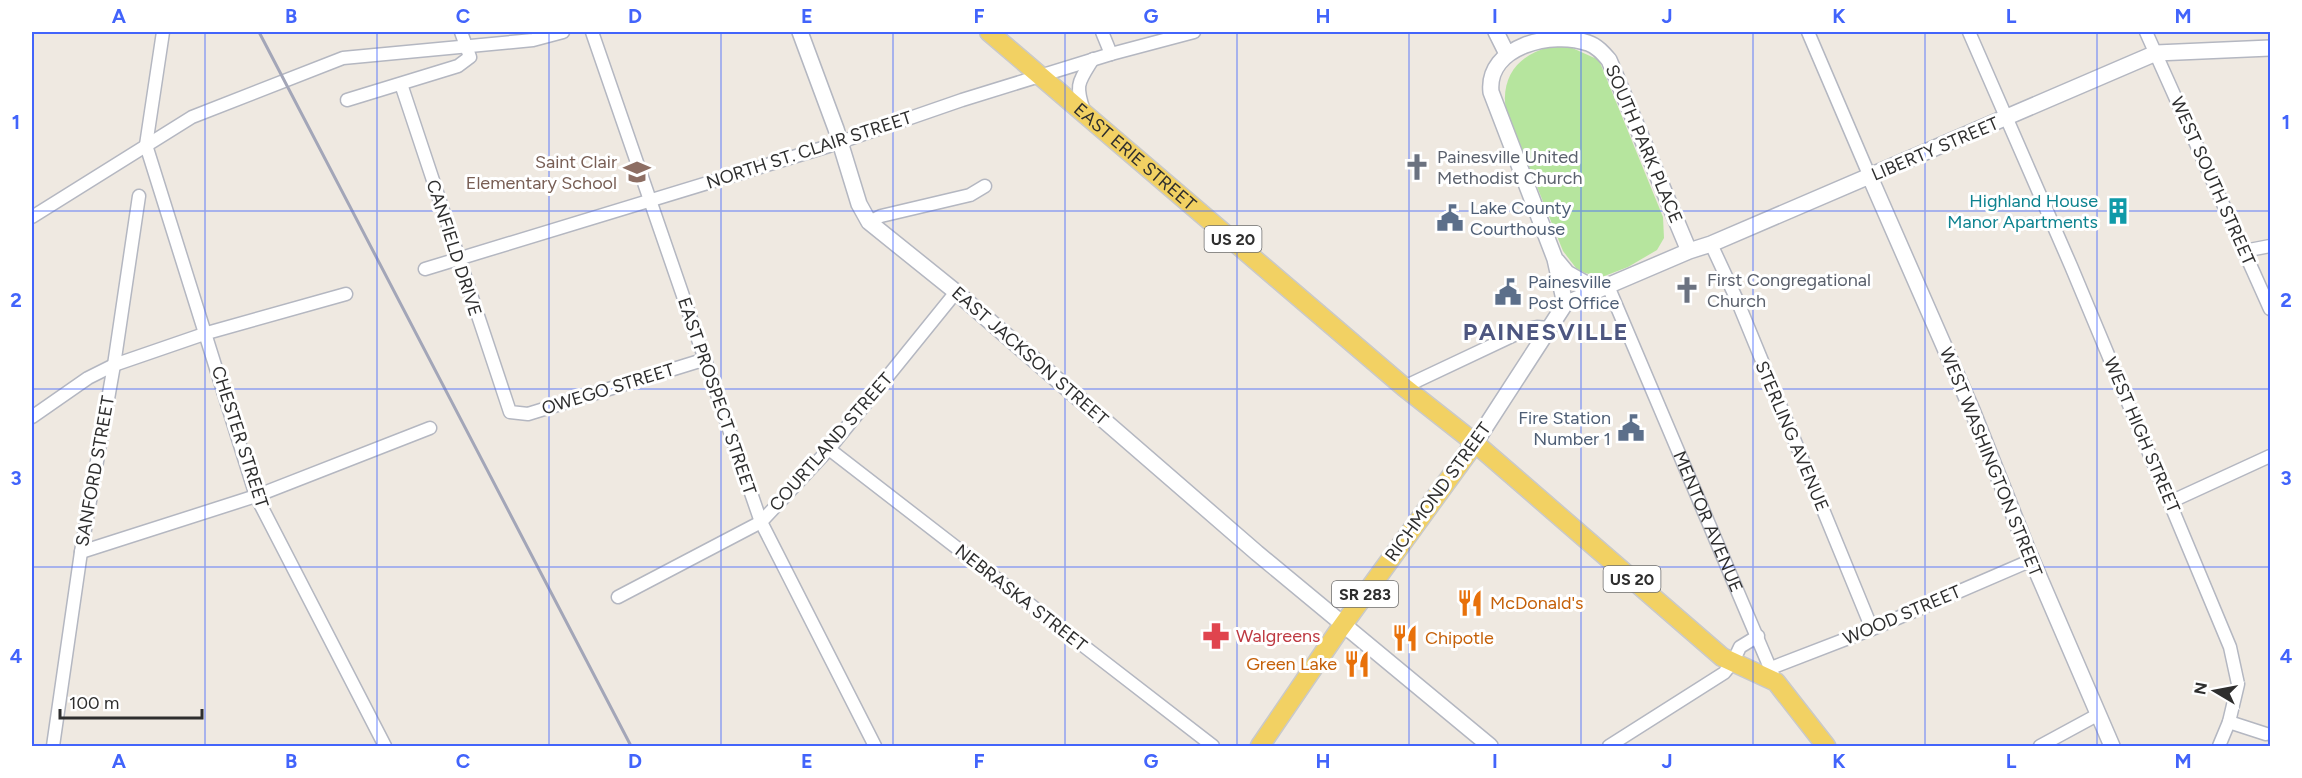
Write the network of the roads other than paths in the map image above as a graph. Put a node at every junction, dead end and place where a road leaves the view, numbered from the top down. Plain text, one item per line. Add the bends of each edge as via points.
1 (163, 32) edge
2 (461, 32) edge
3 (563, 32) edge
4 (592, 32) edge
5 (800, 32) edge
6 (989, 32) edge
7 (1102, 32) edge
8 (1194, 32) edge
9 (1496, 32) edge
10 (1808, 32) edge
11 (1969, 32) edge
12 (2146, 32) edge
13 (531, 36) edge
14 (464, 45) junction
15 (2271, 48) edge
16 (2156, 53) junction
17 (1110, 54) junction
18 (1507, 54) junction
19 (1093, 59) junction
20 (1042, 75) junction
21 (401, 84) junction
22 (347, 100) dead end
23 (1085, 112) junction
24 (2007, 118) junction
25 (840, 141) junction
26 (146, 145) junction
27 (1870, 177) junction
28 (985, 186) dead end
29 (139, 196) dead end
30 (650, 202) junction
31 (32, 217) edge
32 (869, 222) junction
33 (1711, 244) junction
34 (2271, 246) edge
35 (1689, 251) junction
36 (2244, 251) junction
37 (1555, 259) junction
38 (458, 261) junction
39 (425, 269) dead end
40 (1603, 288) junction
41 (956, 291) junction
42 (346, 294) dead end
43 (1565, 304) junction
44 (2271, 309) edge
45 (1549, 328) junction
46 (207, 333) junction
47 (706, 359) junction
48 (114, 365) junction
49 (1404, 387) junction
50 (510, 412) joint
51 (32, 417) edge
52 (430, 428) dead end
53 (1475, 443) junction
54 (829, 449) junction
55 (2271, 456) edge
56 (256, 496) junction
57 (2170, 502) junction
58 (761, 522) junction
59 (81, 552) junction
60 (2032, 560) junction
61 (618, 597) dead end
62 (1344, 624) junction
63 (1872, 629) junction
64 (1758, 636) junction
65 (1733, 662) junction
66 (1774, 675) junction
67 (2099, 714) junction
68 (2229, 722) junction
69 (2266, 734) dead end
70 (53, 747) edge
71 (385, 747) edge
72 (875, 747) edge
73 (1213, 747) edge
74 (1260, 747) edge
75 (1490, 747) edge
76 (1609, 747) edge
77 (1826, 747) edge
78 (2040, 747) edge
79 (2112, 747) edge
80 (2219, 747) edge

1 - 26 street
2 - 14 street
3 - 13 street
4 - 30 street, EAST PROSPECT STREET
5 - 25 street, EAST JACKSON STREET
6 - 20 main road, EAST ERIE STREET / US 20
7 - 17 street
8 - 17 street, NORTH ST. CLAIR STREET
9 - 18 street
10 - 27 street
11 - 24 street, WEST HIGH STREET
12 - 16 street, WEST SOUTH STREET
13 - 14 street
14 - 21 street via 470,57 458,66
14 - 26 street via 343,58 192,117
15 - 16 street, LIBERTY STREET
16 - 24 street, LIBERTY STREET
16 - 36 street, WEST SOUTH STREET
17 - 19 street, NORTH ST. CLAIR STREET
18 - 35 street, SOUTH PARK PLACE via 1552,38 1577,39 1601,50 1610,60
18 - 37 street via 1492,73 1491,92
19 - 20 street, NORTH ST. CLAIR STREET
19 - 23 street via 1077,92
20 - 23 main road, EAST ERIE STREET / US 20
20 - 25 street, NORTH ST. CLAIR STREET
21 - 22 street
21 - 38 street, CANFIELD DRIVE
23 - 49 main road, EAST ERIE STREET / US 20
24 - 27 street, LIBERTY STREET
24 - 57 street, WEST HIGH STREET
25 - 30 street, NORTH ST. CLAIR STREET
25 - 32 street, EAST JACKSON STREET via 859,204
26 - 31 street
26 - 46 street, CHESTER STREET
27 - 33 street, LIBERTY STREET
27 - 60 street, WEST WASHINGTON STREET via 1972,410
28 - 32 street via 970,195
29 - 48 street, SANFORD STREET
30 - 38 street, NORTH ST. CLAIR STREET
30 - 47 street, EAST PROSPECT STREET
32 - 41 street, EAST JACKSON STREET
33 - 35 street, LIBERTY STREET
33 - 63 street, STERLING AVENUE
34 - 36 street
35 - 40 street, LIBERTY STREET
36 - 44 street, WEST SOUTH STREET
37 - 40 street via 1567,273
37 - 43 street
38 - 39 street, NORTH ST. CLAIR STREET
38 - 50 street, CANFIELD DRIVE
40 - 43 street
40 - 64 street, MENTOR AVENUE
41 - 54 street, COURTLAND STREET
41 - 62 street, EAST JACKSON STREET
42 - 46 street
43 - 45 street, RICHMOND STREET
45 - 49 street via 1527,329
45 - 53 street, RICHMOND STREET
46 - 48 street
46 - 56 street, CHESTER STREET
47 - 50 street, OWEGO STREET via 528,414
47 - 58 street, EAST PROSPECT STREET
48 - 51 street
48 - 59 street, SANFORD STREET
49 - 53 main road, EAST ERIE STREET / US 20
52 - 56 street
53 - 62 main road, RICHMOND STREET / SR 283
53 - 65 main road, US 20 via 1713,649
54 - 58 street, COURTLAND STREET
54 - 73 street, NEBRASKA STREET
55 - 57 street
56 - 59 street
56 - 71 street, CHESTER STREET
57 - 68 street, WEST HIGH STREET via 2230,647 2238,684
58 - 61 street, COURTLAND STREET
58 - 72 street, EAST PROSPECT STREET
59 - 70 street, SANFORD STREET
60 - 63 street, WOOD STREET
60 - 67 street, WEST WASHINGTON STREET
62 - 74 main road, RICHMOND STREET / SR 283
62 - 75 street, EAST JACKSON STREET
63 - 66 street, WOOD STREET
64 - 65 street via 1740,647
64 - 66 street, MENTOR AVENUE
65 - 66 main road, US 20
65 - 76 street via 1724,673
66 - 77 main road, MENTOR AVENUE / US 20
67 - 78 street
67 - 79 street, WEST WASHINGTON STREET
68 - 69 street
68 - 80 street, WEST HIGH STREET

